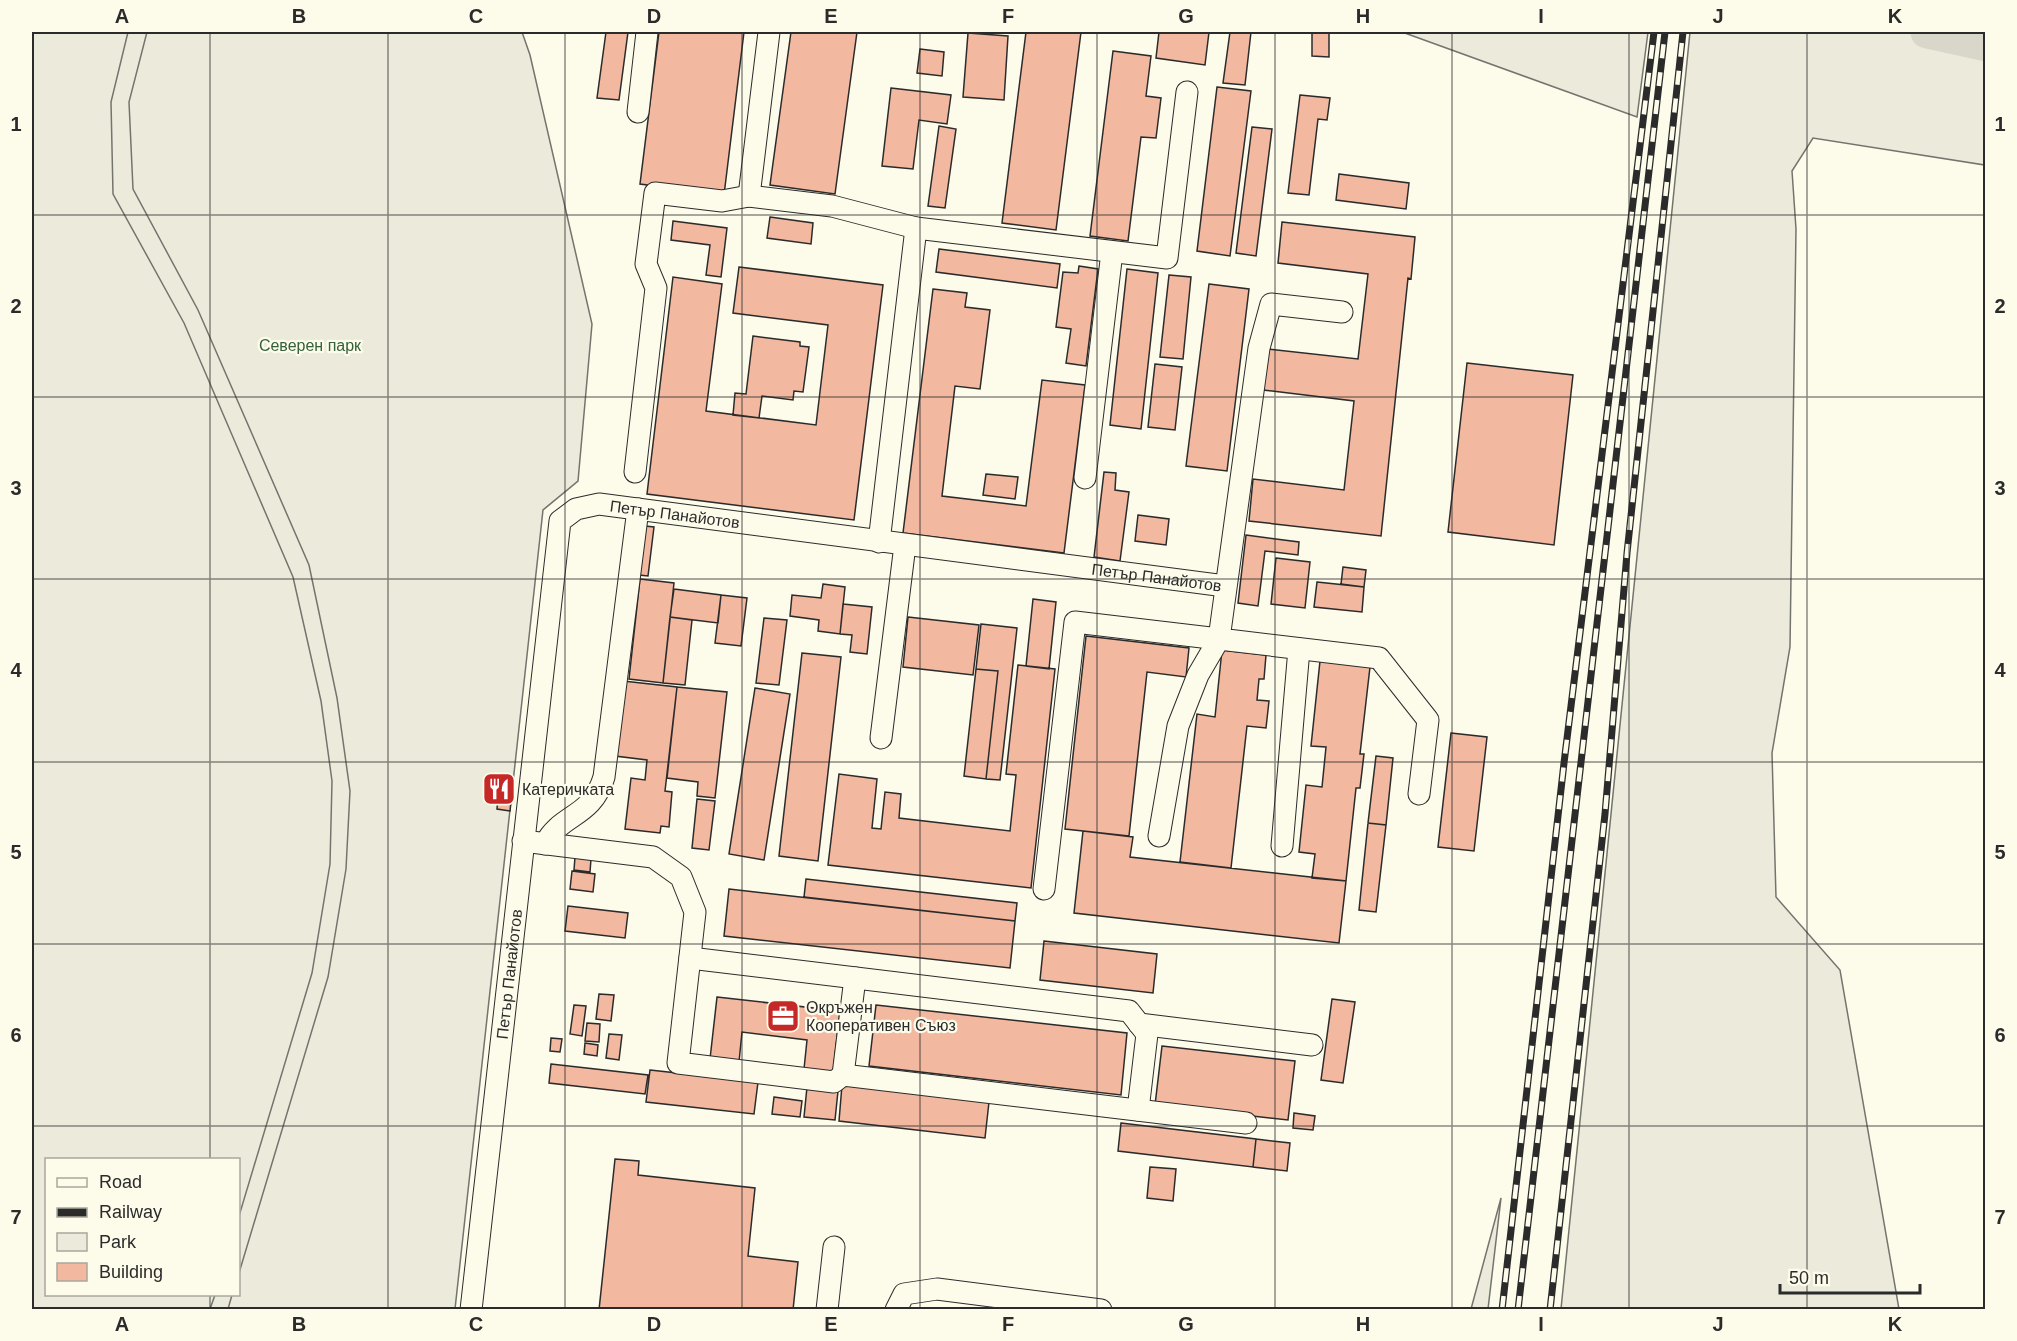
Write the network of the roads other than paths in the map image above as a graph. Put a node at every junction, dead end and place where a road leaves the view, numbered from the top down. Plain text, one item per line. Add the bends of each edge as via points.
1 (647, 32) edge
2 (769, 32) edge
3 (1187, 92) dead end
4 (638, 112) dead end
5 (750, 196) junction
6 (916, 228) junction
7 (1112, 252) junction
8 (1342, 312) dead end
9 (635, 472) dead end
10 (1085, 477) dead end
11 (638, 509) junction
12 (879, 542) junction
13 (905, 545) junction
14 (1225, 586) junction
15 (1219, 639) junction
16 (1299, 649) junction
17 (881, 738) dead end
18 (1419, 794) dead end
19 (1159, 836) dead end
20 (523, 841) junction
21 (545, 844) junction
22 (1282, 846) dead end
23 (1044, 889) dead end
24 (690, 958) junction
25 (855, 978) junction
26 (1139, 1024) junction
27 (1312, 1045) dead end
28 (843, 1075) junction
29 (1138, 1110) junction
30 (1246, 1123) dead end
31 (834, 1247) dead end
32 (471, 1310) edge
33 (827, 1310) edge
34 (896, 1310) edge
35 (1101, 1310) edge

1 - 4 street
2 - 5 street
3 - 7 street via 1167,258
5 - 6 street via 832,206
5 - 9 street via 723,201 655,193 646,264 656,288
6 - 7 street
6 - 12 street
7 - 10 street
8 - 14 street, Петър Панайотов via 1271,304 1259,348
11 - 12 street, Петър Панайотов
11 - 20 street, Петър Панайотов via 587,505 560,521
11 - 21 street via 601,788 584,811 558,826
12 - 13 street, Петър Панайотов
13 - 14 street, Петър Панайотов
13 - 17 street
14 - 15 street
15 - 16 street
15 - 19 street via 1198,675 1178,726
15 - 23 street via 1076,622
16 - 18 street via 1379,658 1428,720
16 - 22 street
20 - 21 street
20 - 32 street, Петър Панайотов
21 - 24 street via 653,857 681,878 695,912
24 - 25 street
24 - 28 street via 678,1063 834,1082
25 - 26 street via 1129,1011
25 - 28 street
26 - 27 street
26 - 29 street via 1147,1034
28 - 29 street
29 - 30 street
31 - 33 street
34 - 35 street via 904,1294 937,1289

